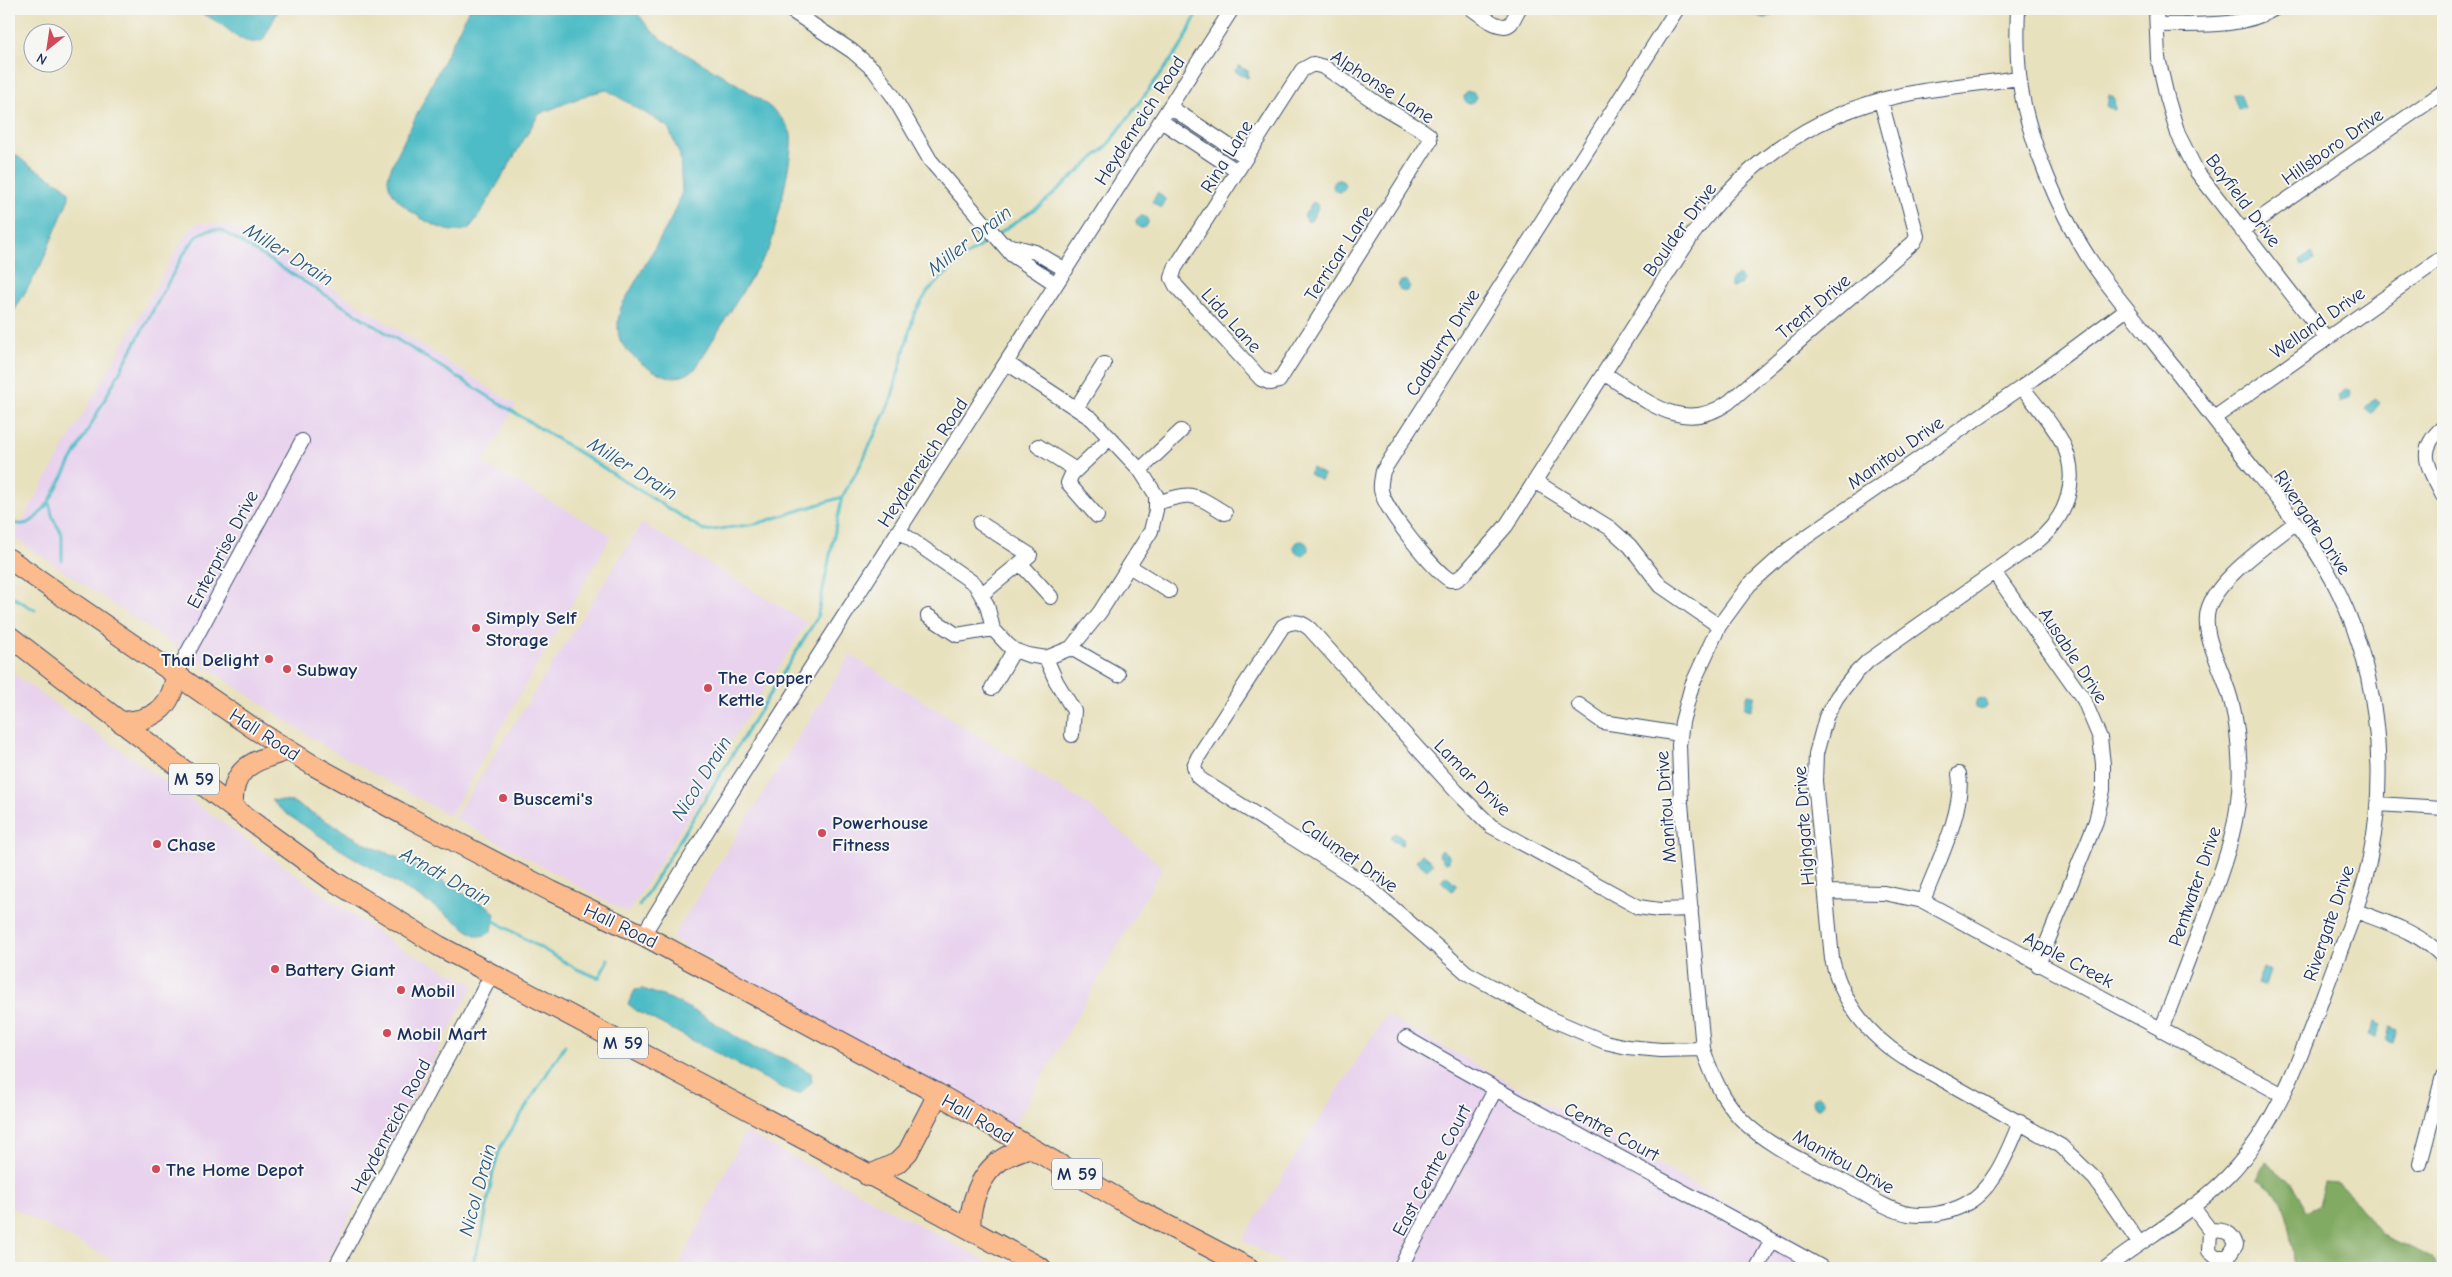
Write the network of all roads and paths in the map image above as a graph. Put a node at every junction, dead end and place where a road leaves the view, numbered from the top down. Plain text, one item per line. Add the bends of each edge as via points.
1 (789, 9) edge
2 (1232, 9) edge
3 (1472, 9) edge
4 (1519, 9) edge
5 (1677, 9) edge
6 (2018, 9) edge
7 (2156, 9) edge
8 (2274, 9) edge
9 (2157, 25) junction
10 (1313, 64) joint
11 (2019, 78) junction
12 (2443, 92) edge
13 (1881, 101) junction
14 (1170, 107) junction
15 (1161, 121) junction
16 (1430, 141) joint
17 (1246, 157) junction
18 (1237, 171) junction
19 (2242, 231) junction
20 (1004, 244) junction
21 (2443, 257) edge
22 (1066, 270) junction
23 (1173, 273) joint
24 (1056, 284) junction
25 (2127, 309) junction
26 (2326, 338) junction
27 (1008, 363) junction
28 (1104, 364) dead end
29 (1605, 374) junction
30 (1274, 383) joint
31 (2022, 387) junction
32 (1076, 407) junction
33 (2214, 418) junction
34 (2443, 427) edge
35 (1182, 431) dead end
36 (1110, 438) junction
37 (302, 441) dead end
38 (1038, 446) dead end
39 (1076, 470) junction
40 (1140, 470) junction
41 (1536, 482) junction
42 (2443, 496) edge
43 (1157, 503) junction
44 (1225, 512) dead end
45 (1097, 516) dead end
46 (980, 523) dead end
47 (2295, 523) junction
48 (900, 532) junction
49 (9, 559) edge
50 (1020, 563) junction
51 (1129, 566) junction
52 (1994, 572) junction
53 (1169, 591) dead end
54 (982, 594) junction
55 (1051, 597) dead end
56 (928, 616) dead end
57 (1294, 622) joint
58 (1719, 626) junction
59 (993, 629) junction
60 (9, 636) edge
61 (1071, 648) junction
62 (1014, 650) junction
63 (1046, 658) junction
64 (176, 674) junction
65 (1118, 675) dead end
66 (992, 688) dead end
67 (1579, 706) dead end
68 (120, 722) junction
69 (1680, 734) junction
70 (1072, 735) dead end
71 (288, 750) junction
72 (1959, 774) dead end
73 (2376, 804) junction
74 (233, 808) junction
75 (2443, 808) edge
76 (1826, 892) junction
77 (1923, 901) junction
78 (1691, 910) junction
79 (2356, 911) junction
80 (643, 935) junction
81 (2443, 957) edge
82 (2038, 965) junction
83 (492, 974) junction
84 (2161, 1030) junction
85 (1406, 1038) dead end
86 (1704, 1049) junction
87 (2443, 1076) edge
88 (1495, 1090) junction
89 (938, 1094) junction
90 (2283, 1095) junction
91 (2020, 1122) junction
92 (1030, 1147) junction
93 (2420, 1164) dead end
94 (868, 1176) junction
95 (2192, 1206) junction
96 (971, 1230) junction
97 (2210, 1230) dead end
98 (1772, 1240) junction
99 (2139, 1243) junction
100 (335, 1268) edge
101 (1041, 1268) edge
102 (1249, 1268) edge
103 (1400, 1268) edge
104 (1757, 1268) edge
105 (1823, 1268) edge
106 (2106, 1268) edge

1 - 20 street via 852,51 874,70 930,160
2 - 14 street, Heydenreich Road
3 - 4 street via 1504,26 1511,23
5 - 41 street, Cadburry Drive via 1395,450 1383,471 1381,490 1389,510 1437,569 1443,576 1456,580 1502,532
6 - 11 street, Rivergate Drive
7 - 9 street, Bayfield Drive
8 - 9 street via 2230,23
9 - 19 street, Bayfield Drive via 2161,75 2178,134 2197,172
10 - 16 street, Alphonse Lane via 1324,67 1422,130
10 - 17 street, Rina Lane via 1302,70
11 - 13 street, Boulder Drive via 1916,92
11 - 25 street, Rivergate Drive via 2033,136 2055,194 2091,262
12 - 19 street, Hillsboro Drive
13 - 29 street, Boulder Drive via 1845,111 1789,140 1736,183 1693,234
13 - 29 street, Trent Drive via 1916,236 1914,242 1734,398 1713,412 1688,417 1674,414
14 - 15 street, Heydenreich Road
14 - 17 street
15 - 18 street
15 - 22 street, Heydenreich Road
16 - 30 street, Terricar Lane via 1282,376
17 - 18 street, Rina Lane
18 - 23 street, Rina Lane
19 - 26 street, Bayfield Drive
20 - 22 street via 1034,252
20 - 24 street via 1017,259
21 - 26 street, Welland Drive
22 - 24 street, Heydenreich Road
23 - 30 street, Lida Lane via 1176,286 1261,379
24 - 27 street, Heydenreich Road
25 - 31 street, Manitou Drive
25 - 33 street, Rivergate Drive
26 - 33 street, Welland Drive
27 - 32 street
27 - 48 street, Heydenreich Road
28 - 32 street
29 - 41 street, Boulder Drive
31 - 52 street, Highgate Drive via 2061,440 2071,468 2070,493 2058,521 2045,536
31 - 58 street, Manitou Drive via 1789,549 1750,585
32 - 36 street
33 - 47 street, Rivergate Drive
34 - 42 street via 2429,441 2426,450 2430,470
35 - 40 street
36 - 39 street
36 - 40 street
37 - 64 street, Enterprise Drive
38 - 39 street
39 - 45 street via 1068,483
40 - 43 street via 1153,488
41 - 58 street via 1610,528 1630,546 1661,586
43 - 44 street via 1188,494
43 - 51 street via 1151,531
46 - 50 street via 1030,555
47 - 73 street, Rivergate Drive via 2333,581 2360,650 2376,722
47 - 84 street, Pentwater Drive via 2238,569 2211,601 2208,611 2210,640 2226,683 2236,727 2240,755 2239,798 2226,861
48 - 54 street via 966,576
48 - 80 street, Heydenreich Road via 713,820
49 - 64 highway, Hall Road / M 59
50 - 54 street
50 - 55 street
51 - 53 street
51 - 61 street via 1100,612
52 - 76 street, Highgate Drive via 1868,660 1836,697 1826,717 1816,754 1817,806
52 - 82 street, Ausable Drive via 2084,700 2100,738 2103,764 2103,790 2096,821
54 - 59 street
56 - 59 street via 957,635
57 - 78 street, Lamar Drive via 1310,629 1491,826 1638,907
57 - 86 street, Calumet Drive via 1283,626 1198,757 1194,766 1198,777 1364,883 1467,973 1553,1020 1615,1044 1661,1050
58 - 69 street, Manitou Drive via 1697,673
59 - 62 street
60 - 68 highway, M 59
61 - 63 street
61 - 65 street
62 - 63 street
62 - 66 street
63 - 70 street via 1074,711
64 - 68 highway via 175,687 162,709 138,721
64 - 71 highway, Hall Road / M 59
67 - 69 street via 1603,722
68 - 74 highway, M 59
69 - 78 street, Manitou Drive via 1680,791
71 - 74 highway via 258,760 242,771 234,784
71 - 80 highway, Hall Road / M 59 via 416,822
72 - 77 street via 1961,785 1957,809
73 - 75 street
73 - 79 street, Rivergate Drive via 2371,855
74 - 83 highway, M 59 via 358,896
76 - 77 street, Apple Creek via 1884,893
76 - 91 street, Highgate Drive via 1834,969 1849,1003 1863,1024 1904,1058
77 - 82 street, Apple Creek
78 - 86 street, Manitou Drive
79 - 81 street via 2425,940
79 - 90 street, Rivergate Drive
80 - 89 highway, Hall Road / M 59
82 - 84 street, Apple Creek
83 - 94 highway, M 59
83 - 100 street, Heydenreich Road
84 - 90 street, Apple Creek
85 - 88 street, Centre Court
86 - 91 street, Manitou Drive via 1721,1092 1754,1131 1901,1212 1935,1214 1969,1202 1989,1184
87 - 93 street
88 - 98 street, Centre Court
88 - 103 street, East Centre Court
89 - 92 highway, Hall Road / M 59
89 - 94 highway via 908,1152 898,1163
90 - 95 street, Rivergate Drive via 2270,1121 2242,1160
91 - 99 street, Highgate Drive via 2055,1142 2076,1160 2110,1198
92 - 96 highway via 1003,1158 989,1170 972,1203
92 - 102 highway, Hall Road / M 59 via 1136,1209
94 - 96 highway, M 59
95 - 97 street
95 - 99 street, Rivergate Drive
96 - 101 highway, M 59
98 - 104 street
98 - 105 street, Centre Court
99 - 106 street, Rivergate Drive

